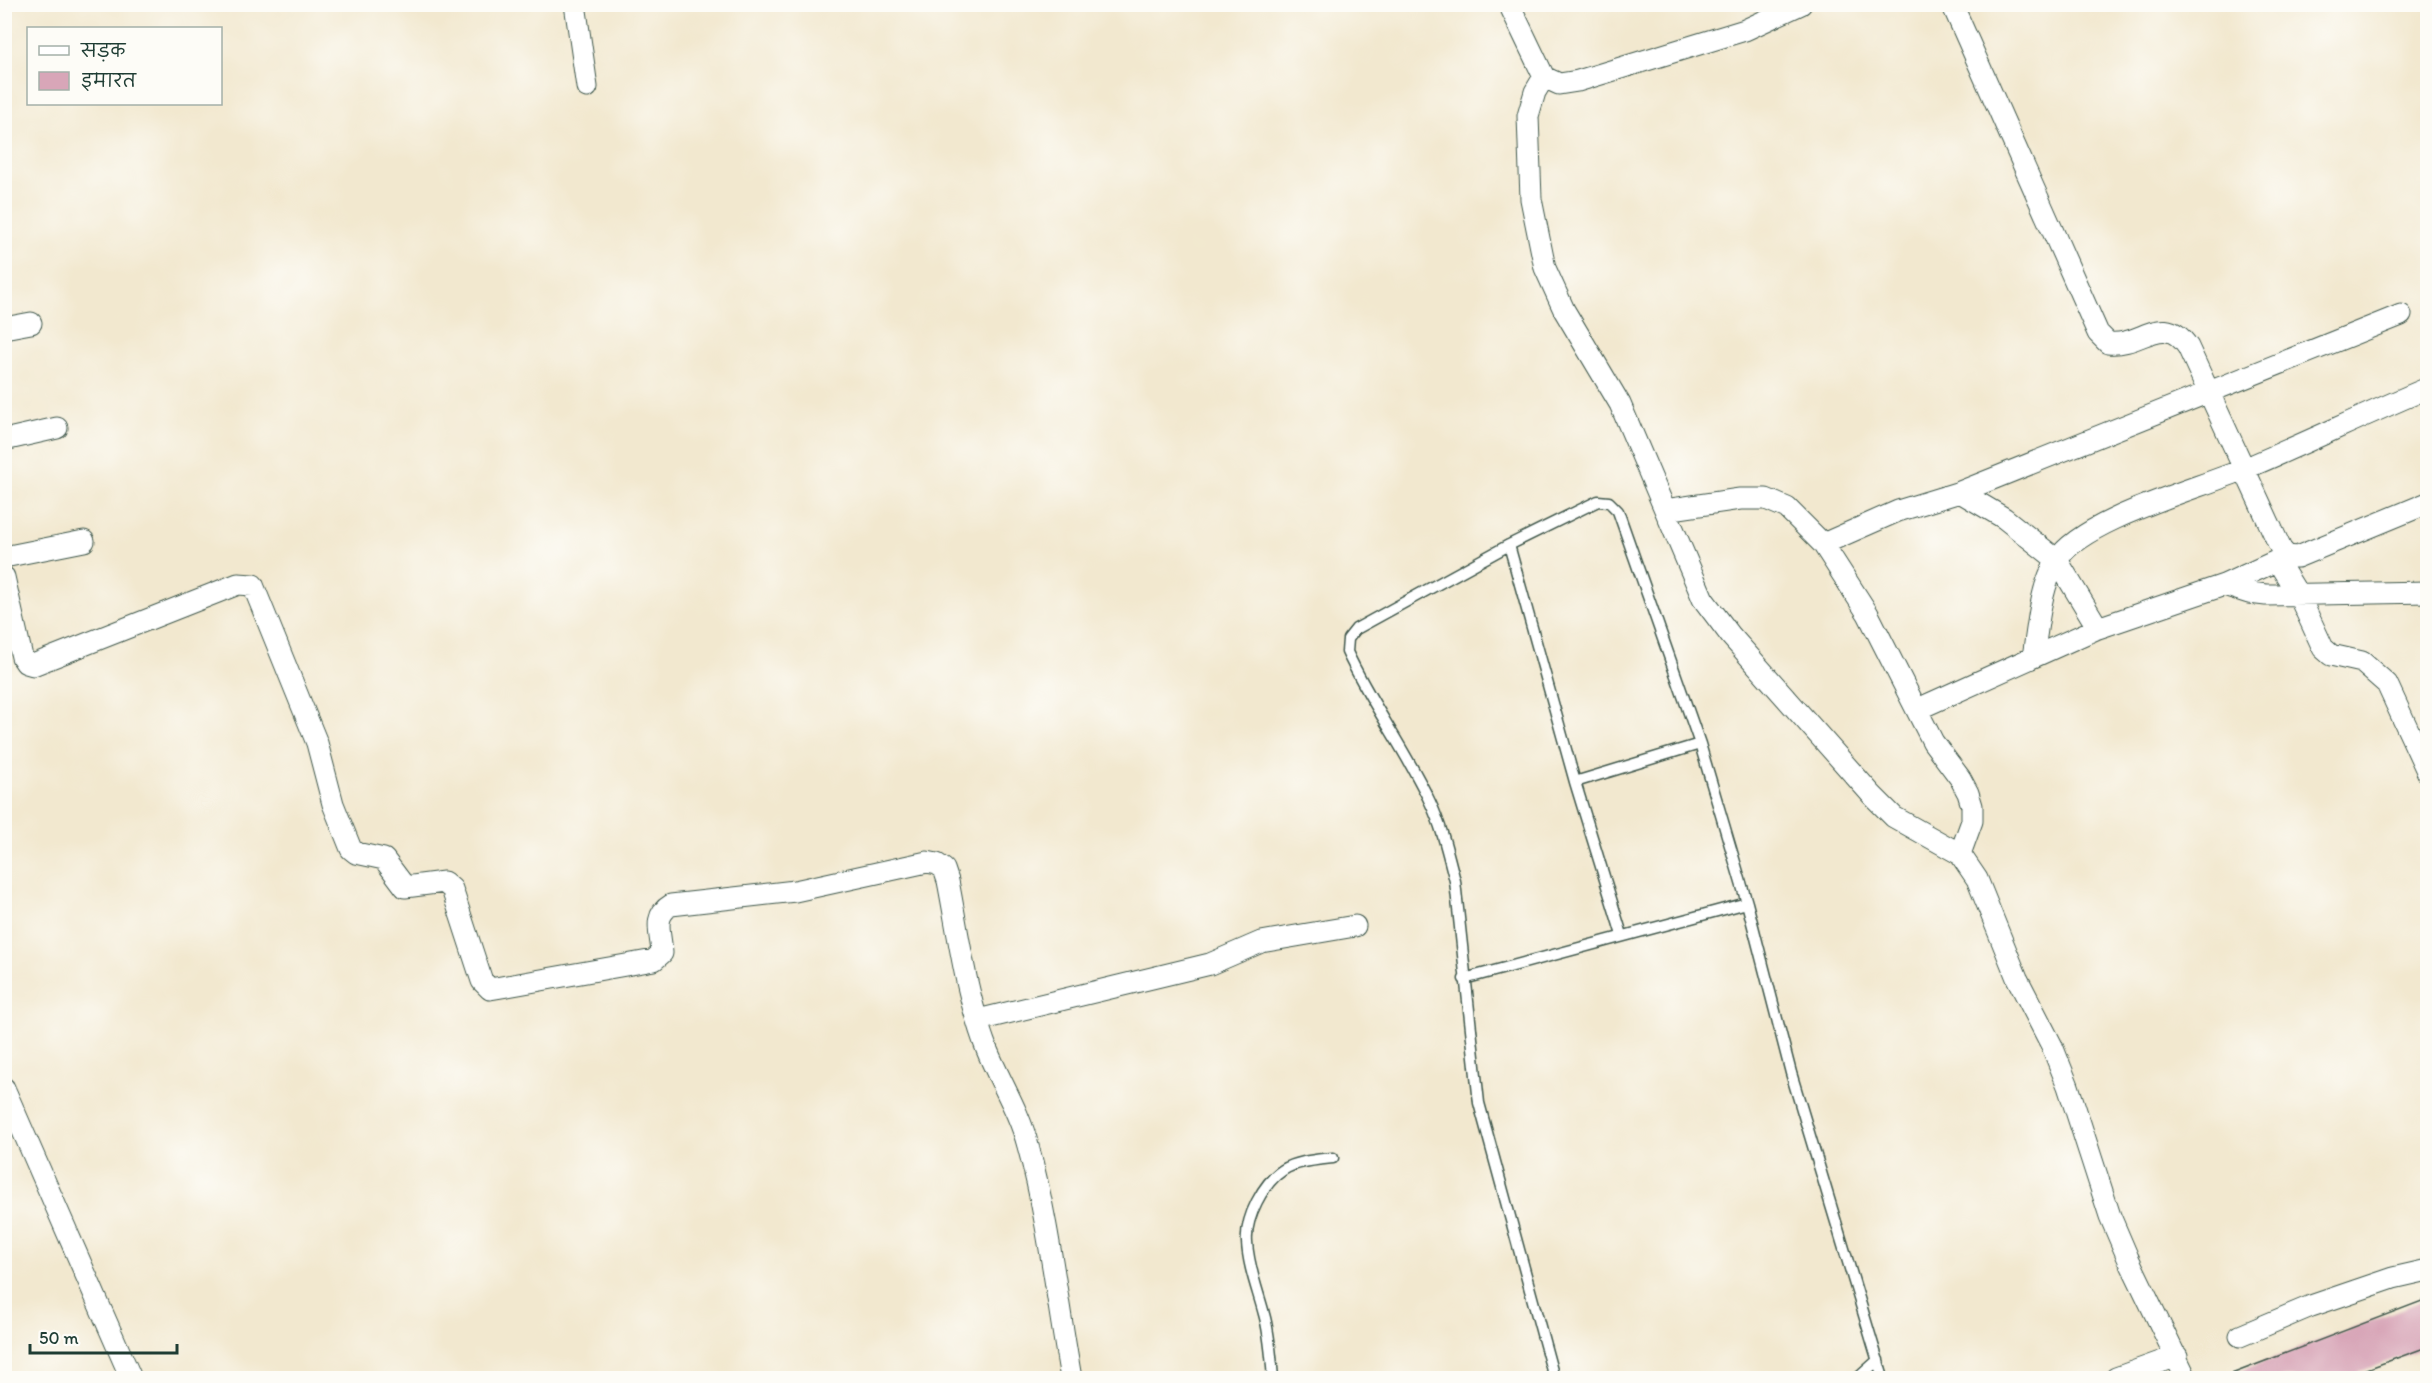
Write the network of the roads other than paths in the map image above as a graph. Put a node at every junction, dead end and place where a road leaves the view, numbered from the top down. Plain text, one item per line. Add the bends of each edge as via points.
1 (575, 4) edge
2 (1509, 4) edge
3 (1801, 4) edge
4 (1952, 4) edge
5 (1544, 77) junction
6 (587, 87) dead end
7 (2401, 315) dead end
8 (31, 323) dead end
9 (4, 328) edge
10 (2427, 388) edge
11 (2208, 393) junction
12 (57, 428) dead end
13 (4, 440) edge
14 (2244, 469) junction
15 (1960, 492) junction
16 (2427, 503) edge
17 (1665, 510) junction
18 (84, 541) dead end
19 (1822, 544) junction
20 (1509, 545) junction
21 (4, 557) edge
22 (2283, 559) junction
23 (2057, 560) junction
24 (4, 577) edge
25 (2224, 585) junction
26 (2427, 592) edge
27 (2299, 596) junction
28 (2098, 628) junction
29 (11, 634) edge
30 (2034, 657) junction
31 (1918, 709) junction
32 (1700, 744) junction
33 (2427, 773) edge
34 (1575, 782) junction
35 (1960, 854) junction
36 (1747, 903) junction
37 (1355, 926) dead end
38 (1622, 935) junction
39 (1464, 979) junction
40 (978, 1020) junction
41 (4, 1088) edge
42 (1333, 1158) dead end
43 (2427, 1270) edge
44 (2240, 1336) dead end
45 (2177, 1356) junction
46 (1878, 1360) junction
47 (131, 1378) edge
48 (1071, 1378) edge
49 (1273, 1378) edge
50 (1554, 1378) edge
51 (1858, 1378) edge
52 (1883, 1378) edge
53 (2116, 1378) edge
54 (2186, 1378) edge

1 - 6 street
2 - 5 street
3 - 5 street via 1745,30 1578,81 1559,84
4 - 11 street via 2098,333 2108,343 2118,344 2158,330 2170,330 2181,336 2188,347
5 - 17 street via 1528,116 1532,199 1545,268 1564,310 1620,404
7 - 11 street
8 - 9 street
10 - 14 street
11 - 14 street
11 - 15 street
12 - 13 street
14 - 22 street
14 - 23 street via 2113,520 2077,540
15 - 19 street via 1898,511
15 - 23 street via 2012,524
16 - 22 street via 2297,557
17 - 19 street via 1766,499 1787,508
17 - 35 street via 1703,599 1731,636 1894,816
18 - 21 street
19 - 31 street via 1868,614
20 - 32 lane via 1598,501 1609,502 1618,511
20 - 34 lane
20 - 39 lane via 1356,629 1348,639 1347,652 1418,778 1440,826 1455,882
22 - 25 street
22 - 27 street
23 - 28 street
23 - 30 street via 2043,596
24 - 29 street
25 - 27 street via 2248,593
25 - 28 street
26 - 27 street
27 - 33 street via 2323,648 2331,655 2362,662 2387,684
28 - 30 street
29 - 40 street via 26,663 33,665 238,584 253,585 317,743 333,804 351,849 356,854 384,860 405,887 444,882 452,888 482,981 490,989 654,960 662,953 658,918 671,905 795,891 927,862 944,869 948,881
30 - 31 street
31 - 35 street via 1933,742 1960,778 1972,806 1972,821
32 - 34 lane
32 - 36 lane
34 - 38 lane
35 - 45 street via 1977,879 2017,978 2052,1046 2110,1216
36 - 38 lane
36 - 46 lane via 1791,1073
37 - 40 street via 1261,942 1210,964
38 - 39 lane
39 - 50 lane via 1479,1103
40 - 48 street via 1028,1145
41 - 47 street
42 - 49 lane via 1305,1161 1284,1169 1270,1181 1248,1225 1246,1241 1265,1315
43 - 44 street via 2311,1306
45 - 53 street
45 - 54 street
46 - 51 lane
46 - 52 lane

